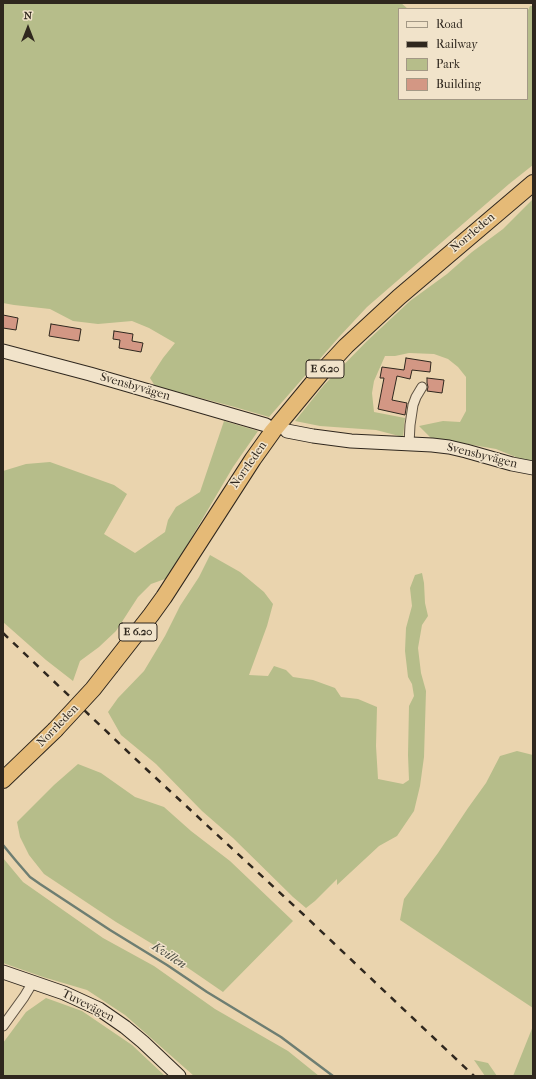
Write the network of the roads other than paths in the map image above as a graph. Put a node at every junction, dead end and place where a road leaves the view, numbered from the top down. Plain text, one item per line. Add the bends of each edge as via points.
1 (533, 184) edge
2 (3, 351) edge
3 (422, 387) dead end
4 (266, 425) dead end
5 (287, 431) dead end
6 (409, 444) junction
7 (533, 468) edge
8 (3, 780) edge
9 (3, 972) edge
10 (32, 982) junction
11 (3, 1026) edge
12 (179, 1076) edge

1 - 8 highway, Norrleden / E 6.20, bridge via 399,297 321,373 273,430 164,596 112,666 55,730
2 - 4 street, Svensbyvägen
3 - 6 street via 413,405
5 - 6 street, Svensbyvägen via 351,441
6 - 7 street, Svensbyvägen via 458,449
9 - 10 street, Tuvevägen
10 - 11 street
10 - 12 street, Tuvevägen via 79,999 112,1017

